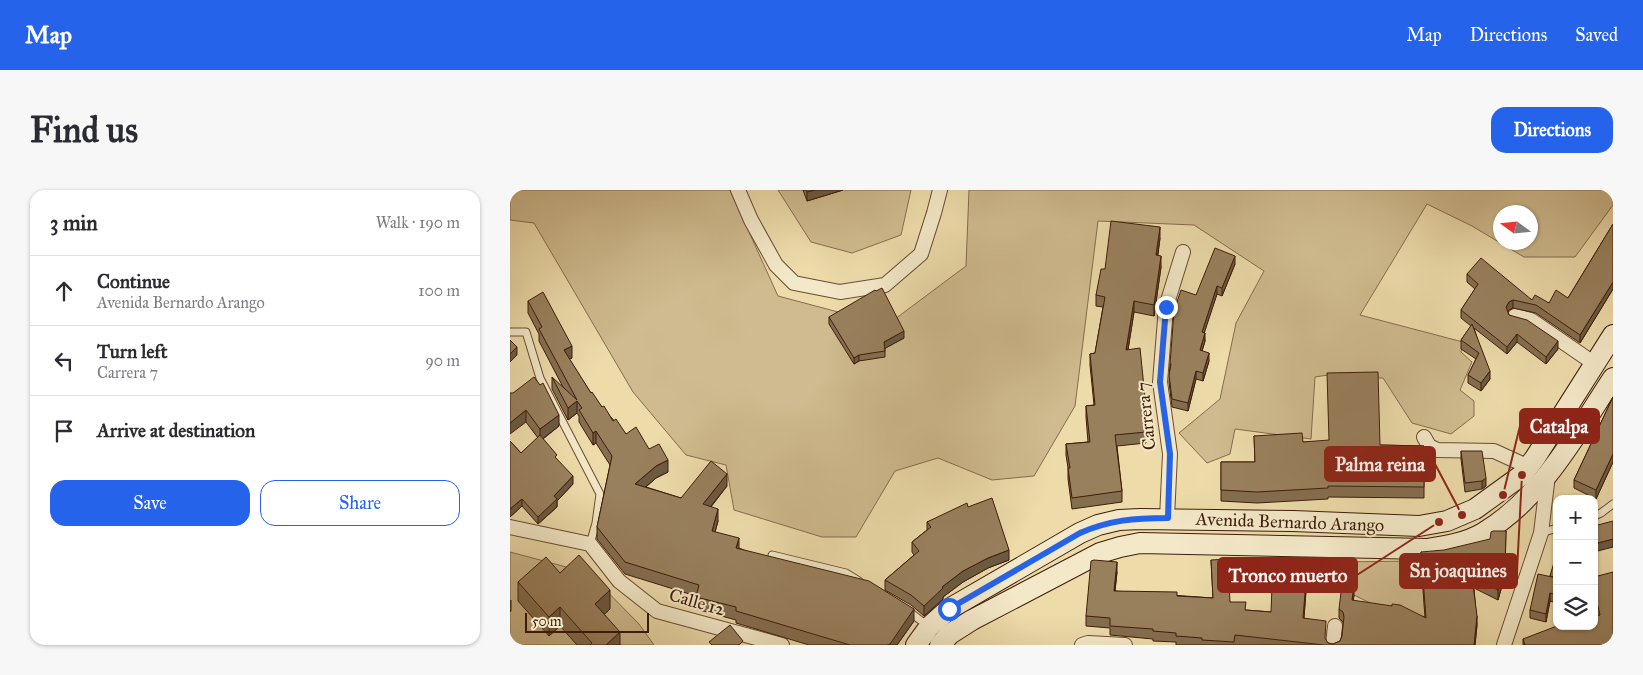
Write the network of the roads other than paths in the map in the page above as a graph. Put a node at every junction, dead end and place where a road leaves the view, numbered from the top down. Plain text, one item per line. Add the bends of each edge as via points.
1 (738, 190) edge
2 (940, 190) edge
3 (1183, 252) dead end
4 (1515, 316) edge
5 (510, 332) edge
6 (1613, 335) edge
7 (1595, 364) junction
8 (540, 378) junction
9 (1613, 378) edge
10 (532, 384) edge
11 (1424, 437) dead end
12 (1528, 467) junction
13 (1548, 475) junction
14 (1613, 504) edge
15 (1598, 515) edge
16 (1168, 518) junction
17 (510, 526) edge
18 (1553, 529) edge
19 (1541, 533) junction
20 (590, 544) junction
21 (772, 554) dead end
22 (870, 587) edge
23 (900, 606) edge
24 (1335, 626) dead end
25 (929, 627) junction
26 (782, 645) edge
27 (916, 645) edge
28 (940, 645) edge
29 (1082, 645) edge
30 (1125, 645) edge
31 (1333, 645) edge
32 (1504, 645) edge

1 - 2 street via 776,265 794,283 840,292 885,285 921,254
3 - 16 street, Carrera 7 via 1166,307 1160,382 1170,454
4 - 7 street via 1531,320
5 - 8 lane via 526,332
6 - 7 main road, Avenida Bernardo Arango
7 - 12 main road, Avenida Bernardo Arango
8 - 10 lane
8 - 20 lane via 600,494
9 - 13 main road, Avenida Bernardo Arango
11 - 12 street via 1429,446 1437,450 1494,451
12 - 16 main road, Avenida Bernardo Arango via 1475,509 1447,521 1419,526
13 - 19 street
13 - 28 main road, Avenida Bernardo Arango via 1511,513 1481,534 1453,545 1427,549 1140,544 1120,547 1100,553 972,620 950,634
14 - 15 lane
16 - 25 main road, Avenida Bernardo Arango via 1119,520 1080,533 949,609
17 - 20 street
18 - 19 lane
19 - 32 street
20 - 26 street, Calle 12 via 619,581 657,611
21 - 22 lane via 846,573
23 - 25 lane
24 - 31 street
25 - 27 main road, Avenida Bernardo Arango
29 - 30 street

